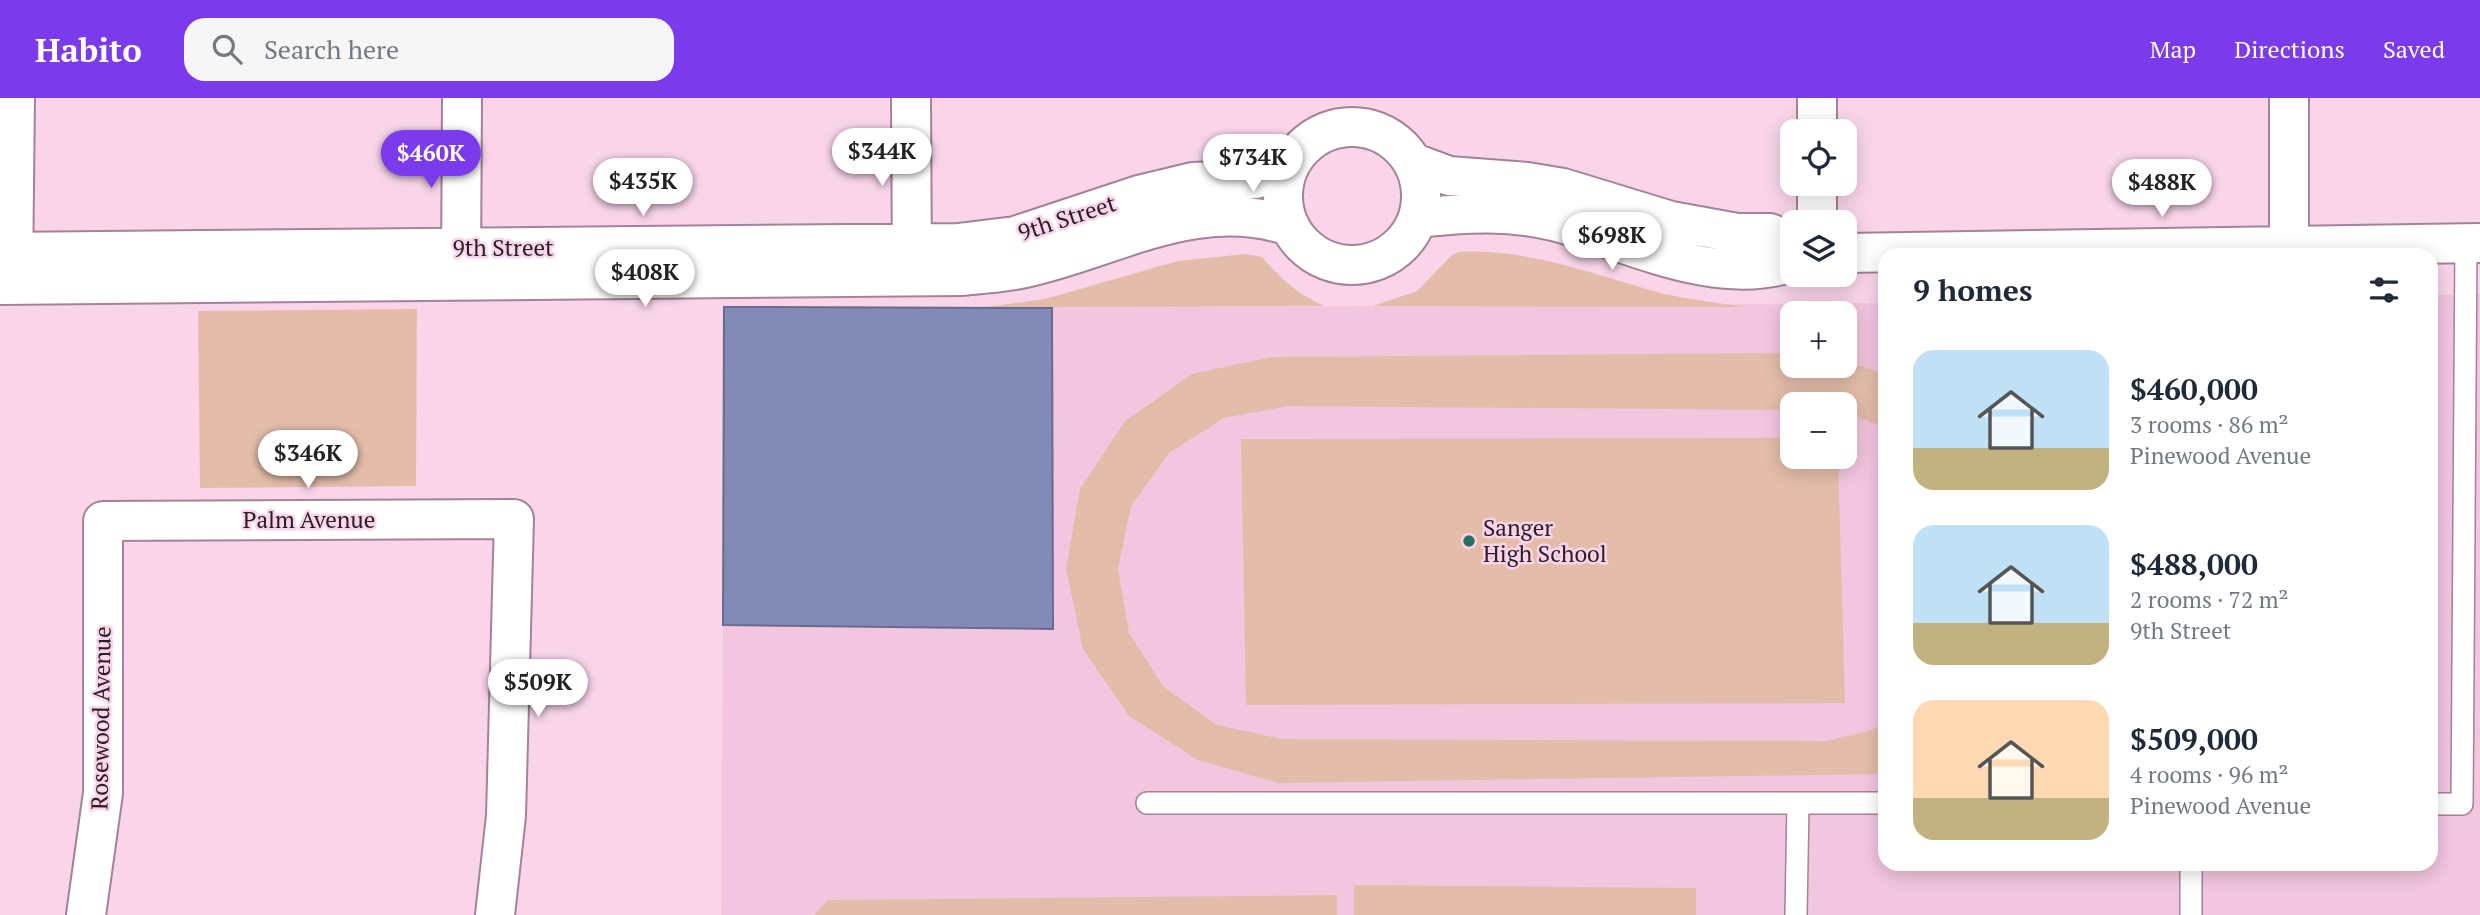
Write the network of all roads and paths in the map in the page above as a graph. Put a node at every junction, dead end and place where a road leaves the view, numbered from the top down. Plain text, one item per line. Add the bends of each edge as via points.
1 (15, 98) edge
2 (461, 98) edge
3 (911, 98) edge
4 (1817, 98) edge
5 (2289, 98) edge
6 (1357, 112) edge
7 (1817, 119) edge
8 (1414, 163) junction
9 (1289, 167) junction
10 (1419, 218) junction
11 (1290, 226) junction
12 (1780, 238) edge
13 (2473, 243) edge
14 (2289, 247) junction
15 (2215, 248) edge
16 (1857, 253) edge
17 (1878, 253) edge
18 (912, 262) junction
19 (460, 265) junction
20 (1780, 266) edge
21 (7, 268) edge
22 (2472, 322) edge
23 (103, 521) joint
24 (2472, 655) edge
25 (1147, 803) dead end
26 (1798, 803) junction
27 (1878, 803) edge
28 (2438, 804) edge
29 (2192, 871) edge
30 (86, 915) edge
31 (495, 915) edge
32 (1797, 915) edge
33 (2191, 915) edge

1 - 21 street
2 - 19 street
3 - 18 street
4 - 7 street
5 - 14 street
6 - 8 street via 1374,130 1404,149
6 - 9 street via 1339,128 1306,145
8 - 10 street via 1422,197
8 - 12 street via 1449,176 1563,188 1671,221
9 - 11 street via 1282,197
9 - 18 street, 9th Street via 1256,179 1193,182 1139,195 1015,236
10 - 11 street via 1393,253 1352,266 1311,252
10 - 20 street via 1486,212 1556,222 1675,260 1770,270
11 - 18 street, 9th Street via 1238,215 1204,217 1155,226 1025,268 961,276
13 - 14 street
13 - 22 lane
14 - 15 street
16 - 17 street
18 - 19 street, 9th Street
19 - 21 street, 9th Street
22 - 24 lane
23 - 30 street, Rosewood Avenue via 103,793
23 - 31 street, Palm Avenue via 514,519 506,816
24 - 28 lane via 2462,804
25 - 26 lane
26 - 27 lane
26 - 32 lane
29 - 33 lane

